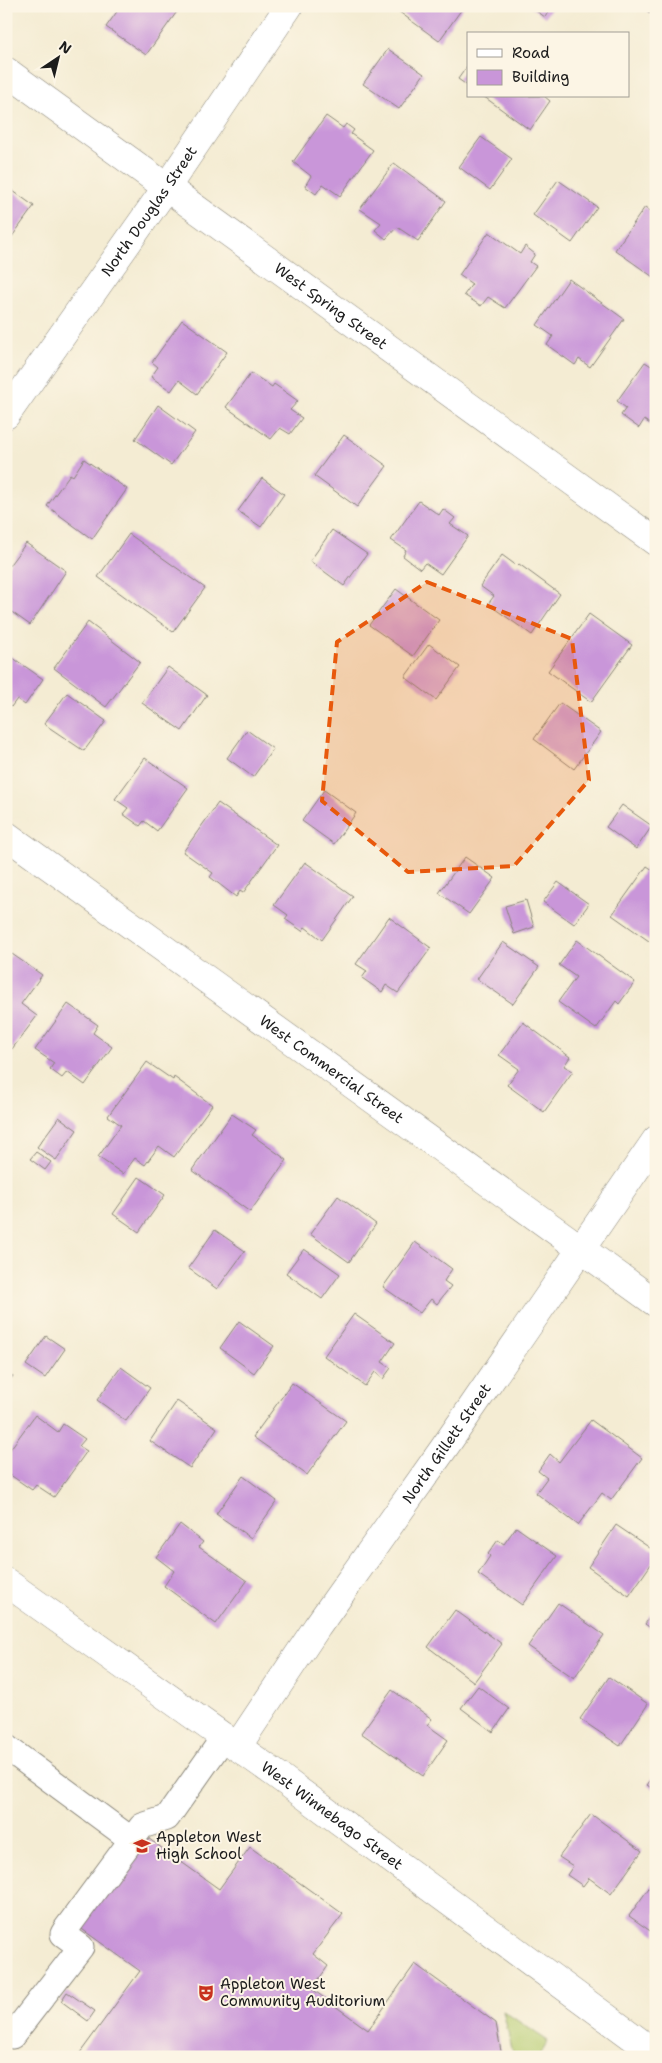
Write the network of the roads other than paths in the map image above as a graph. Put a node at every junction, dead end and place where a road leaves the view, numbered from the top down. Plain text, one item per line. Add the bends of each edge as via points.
1 (289, 6) edge
2 (6, 71) edge
3 (166, 188) junction
4 (6, 415) edge
5 (656, 542) edge
6 (6, 835) edge
7 (656, 1140) edge
8 (580, 1248) junction
9 (656, 1304) edge
10 (7, 1585) edge
11 (230, 1742) junction
12 (6, 1747) edge
13 (132, 1840) junction
14 (6, 2032) edge
15 (656, 2054) edge

1 - 3 street, North Douglas Street
2 - 3 street, West Spring Street
3 - 4 street, North Douglas Street
3 - 5 street, West Spring Street
6 - 8 street, West Commercial Street
7 - 8 street, North Gillett Street
8 - 9 street, West Commercial Street
8 - 11 street, North Gillett Street via 444,1448
10 - 11 street, West Winnebago Street
11 - 13 lane via 168,1818 142,1826
11 - 15 street, West Winnebago Street
12 - 13 lane
13 - 14 lane via 63,1934 80,1947 12,2036

